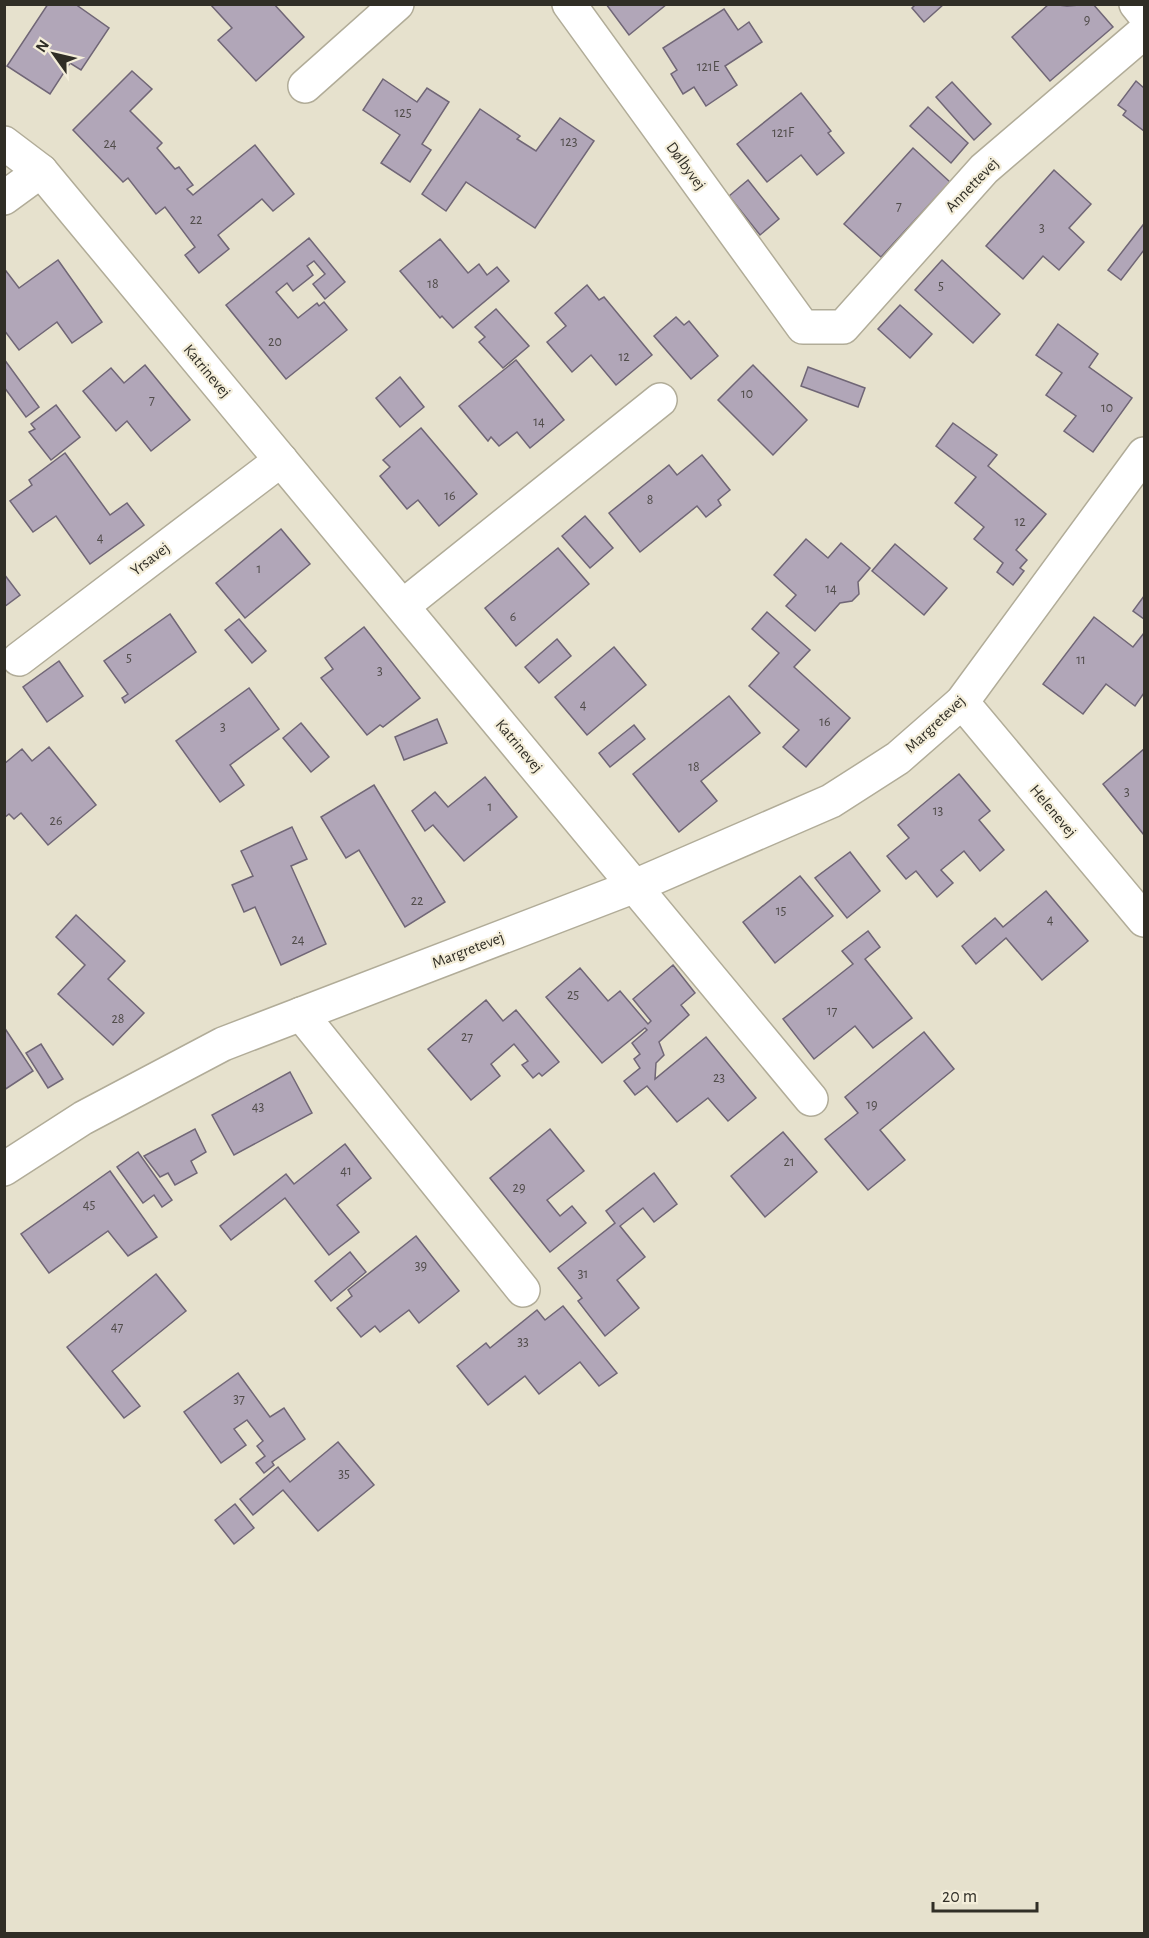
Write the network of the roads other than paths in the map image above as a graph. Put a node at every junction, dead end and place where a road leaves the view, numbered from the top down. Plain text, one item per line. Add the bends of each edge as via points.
1 (397, 4) edge
2 (569, 4) edge
3 (1136, 4) edge
4 (1144, 14) edge
5 (1144, 32) edge
6 (305, 86) dead end
7 (4, 143) edge
8 (41, 171) junction
9 (4, 198) edge
10 (804, 327) joint
11 (660, 400) dead end
12 (1144, 454) edge
13 (281, 460) junction
14 (403, 606) junction
15 (19, 659) dead end
16 (962, 702) junction
17 (635, 885) junction
18 (1144, 920) edge
19 (301, 1014) junction
20 (811, 1099) dead end
21 (4, 1169) edge
22 (523, 1290) dead end

1 - 6 street
2 - 10 street, Dølbyvej
3 - 4 street
5 - 10 street, Annettevej via 984,169 843,327
7 - 8 street, Katrinevej
8 - 9 street
8 - 13 street, Katrinevej
11 - 14 street
12 - 16 street, Margretevej
13 - 14 street, Katrinevej
13 - 15 street, Yrsavej
14 - 17 street, Katrinevej
16 - 17 street, Margretevej via 898,758 831,801
16 - 18 street, Helenevej
17 - 19 street, Margretevej
17 - 20 street
19 - 21 street, Margretevej via 223,1044 83,1118
19 - 22 street

